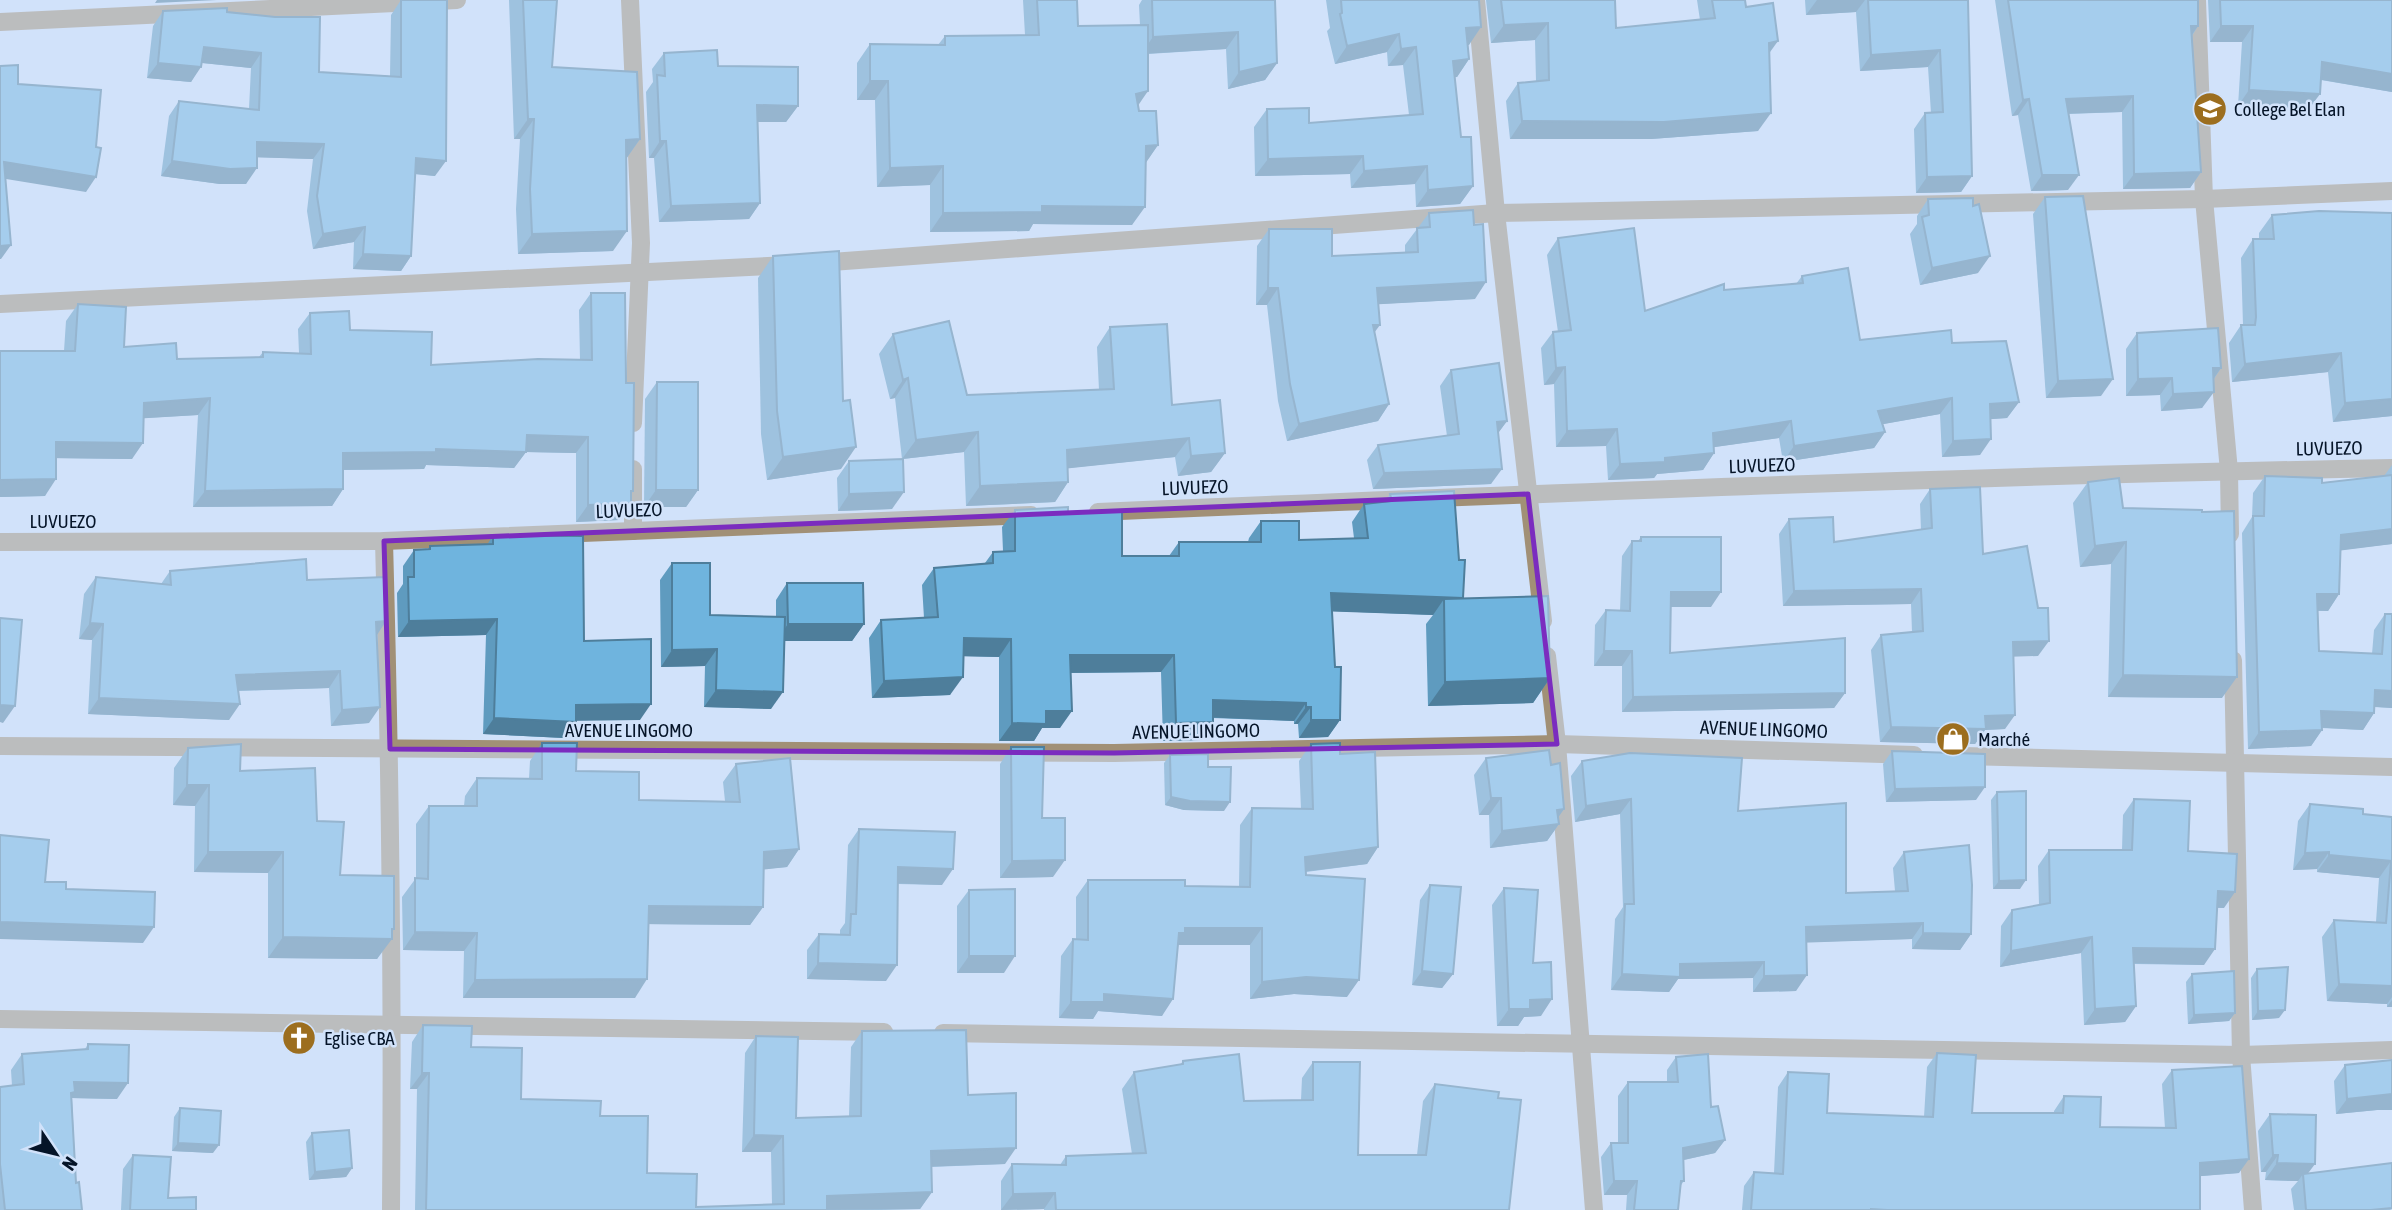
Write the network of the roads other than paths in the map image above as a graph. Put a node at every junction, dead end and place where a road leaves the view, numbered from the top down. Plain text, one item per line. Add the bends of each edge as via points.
1 (457, 0) edge
2 (630, 0) edge
3 (1476, 0) edge
4 (2197, 0) edge
5 (0, 22) edge
6 (2392, 191) edge
7 (2204, 199) junction
8 (1496, 213) junction
9 (640, 273) junction
10 (0, 304) edge
11 (2392, 468) edge
12 (2229, 471) junction
13 (1528, 494) junction
14 (1084, 513) edge
15 (1043, 514) edge
16 (633, 531) junction
17 (384, 541) junction
18 (0, 542) edge
19 (2231, 555) edge
20 (2233, 639) edge
21 (1557, 744) junction
22 (0, 746) edge
23 (390, 749) junction
24 (2235, 764) junction
25 (2392, 767) edge
26 (0, 1019) edge
27 (392, 1025) junction
28 (895, 1032) edge
29 (923, 1032) edge
30 (1579, 1042) junction
31 (2392, 1050) edge
32 (2241, 1055) junction
33 (391, 1210) edge
34 (1594, 1210) edge
35 (2253, 1210) edge

1 - 5 street
2 - 9 street
3 - 8 street
4 - 7 street
6 - 7 street
7 - 8 street
7 - 12 street
8 - 9 street
8 - 13 street
9 - 10 street
9 - 16 street
11 - 12 street, LUVUEZO
12 - 13 street, LUVUEZO
12 - 19 street
13 - 14 street, LUVUEZO
13 - 21 street
15 - 16 street, LUVUEZO
16 - 17 street, LUVUEZO
17 - 18 street, LUVUEZO
17 - 23 street
20 - 24 street
21 - 23 street, AVENUE LINGOMO via 1114,753
21 - 24 street, AVENUE LINGOMO
21 - 30 street
22 - 23 street, AVENUE LINGOMO
23 - 27 street
24 - 25 street, AVENUE LINGOMO
24 - 32 street
26 - 27 street
27 - 28 street
27 - 33 street
29 - 30 street
30 - 32 street
30 - 34 street
31 - 32 street
32 - 35 street

